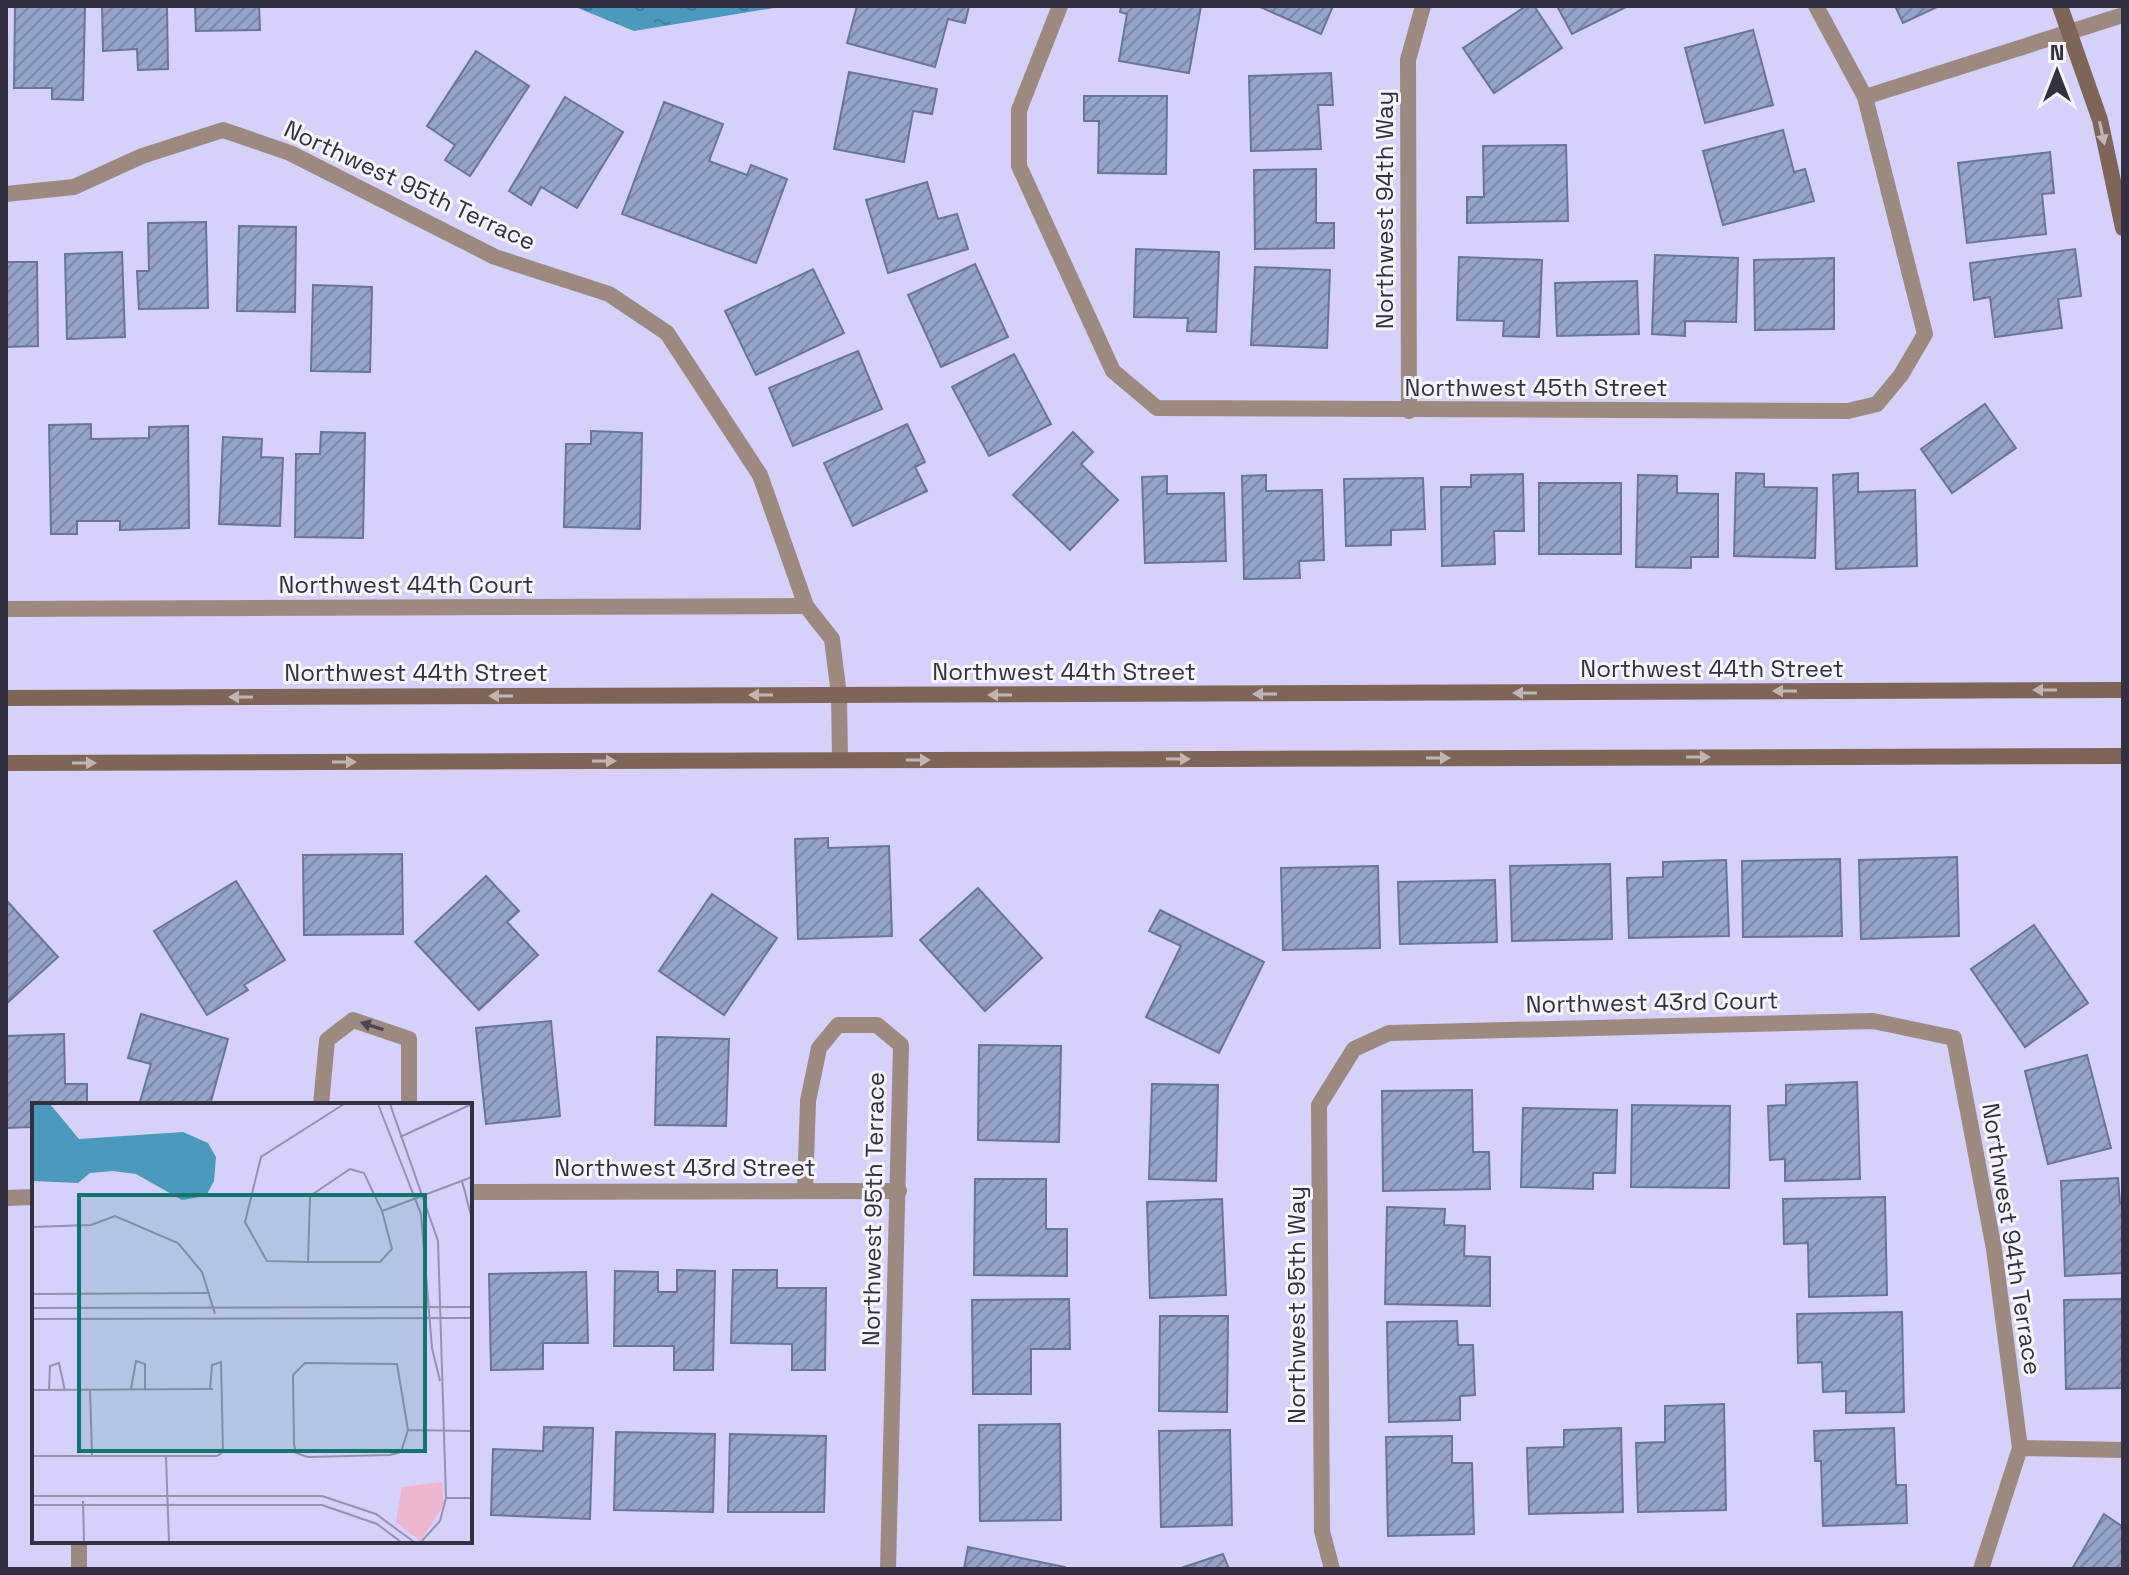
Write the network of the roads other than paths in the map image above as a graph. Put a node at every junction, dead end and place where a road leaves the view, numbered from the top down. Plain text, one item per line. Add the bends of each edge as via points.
1 (1060, 6) edge
2 (1816, 6) edge
3 (2060, 6) edge
4 (1421, 8) edge
5 (2123, 15) edge
6 (2072, 33) junction
7 (1865, 97) junction
8 (6, 194) edge
9 (2123, 228) edge
10 (1409, 411) junction
11 (806, 606) junction
12 (6, 609) edge
13 (2123, 690) edge
14 (839, 695) junction
15 (6, 698) edge
16 (2123, 756) edge
17 (840, 760) junction
18 (6, 763) edge
19 (1954, 1038) joint
20 (1354, 1049) joint
21 (321, 1103) edge
22 (409, 1103) edge
23 (805, 1191) junction
24 (899, 1191) junction
25 (472, 1192) edge
26 (32, 1197) edge
27 (6, 1198) edge
28 (2020, 1448) junction
29 (2123, 1450) edge
30 (79, 1543) edge
31 (79, 1569) edge
32 (888, 1569) edge
33 (1332, 1569) edge
34 (1981, 1569) edge

1 - 10 street, Northwest 45th Street via 1019,110 1019,166 1113,371 1157,408
2 - 7 street
3 - 6 street
4 - 10 street, Northwest 94th Way via 1408,60
5 - 6 street
6 - 7 street
6 -> 9 street via 2100,120
7 - 10 street, Northwest 45th Street via 1925,334 1877,404 1848,411
8 - 11 street, Northwest 95th Terrace via 74,187 142,156 223,130 290,153 495,257 609,294 667,333 760,475
11 - 12 street, Northwest 44th Court
11 - 14 street, Northwest 95th Terrace via 832,639
13 -> 14 street, Northwest 44th Street
14 -> 15 street, Northwest 44th Street
14 - 17 street, Northwest 95th Terrace
17 -> 16 street
18 -> 17 street
19 - 20 street, Northwest 43rd Court via 1873,1021 1389,1033
19 - 28 street, Northwest 94th Terrace via 1994,1249
20 - 33 street, Northwest 95th Way via 1319,1105 1322,1531
22 -> 21 street via 409,1039 353,1020 327,1040
23 - 24 street, Northwest 43rd Street
23 - 24 street, Northwest 95th Terrace via 808,1101 819,1048 838,1025 877,1025 901,1045
23 - 25 street, Northwest 43rd Street
24 - 32 street, Northwest 95th Terrace
26 - 27 street
28 - 29 street
28 - 34 street
30 - 31 street

